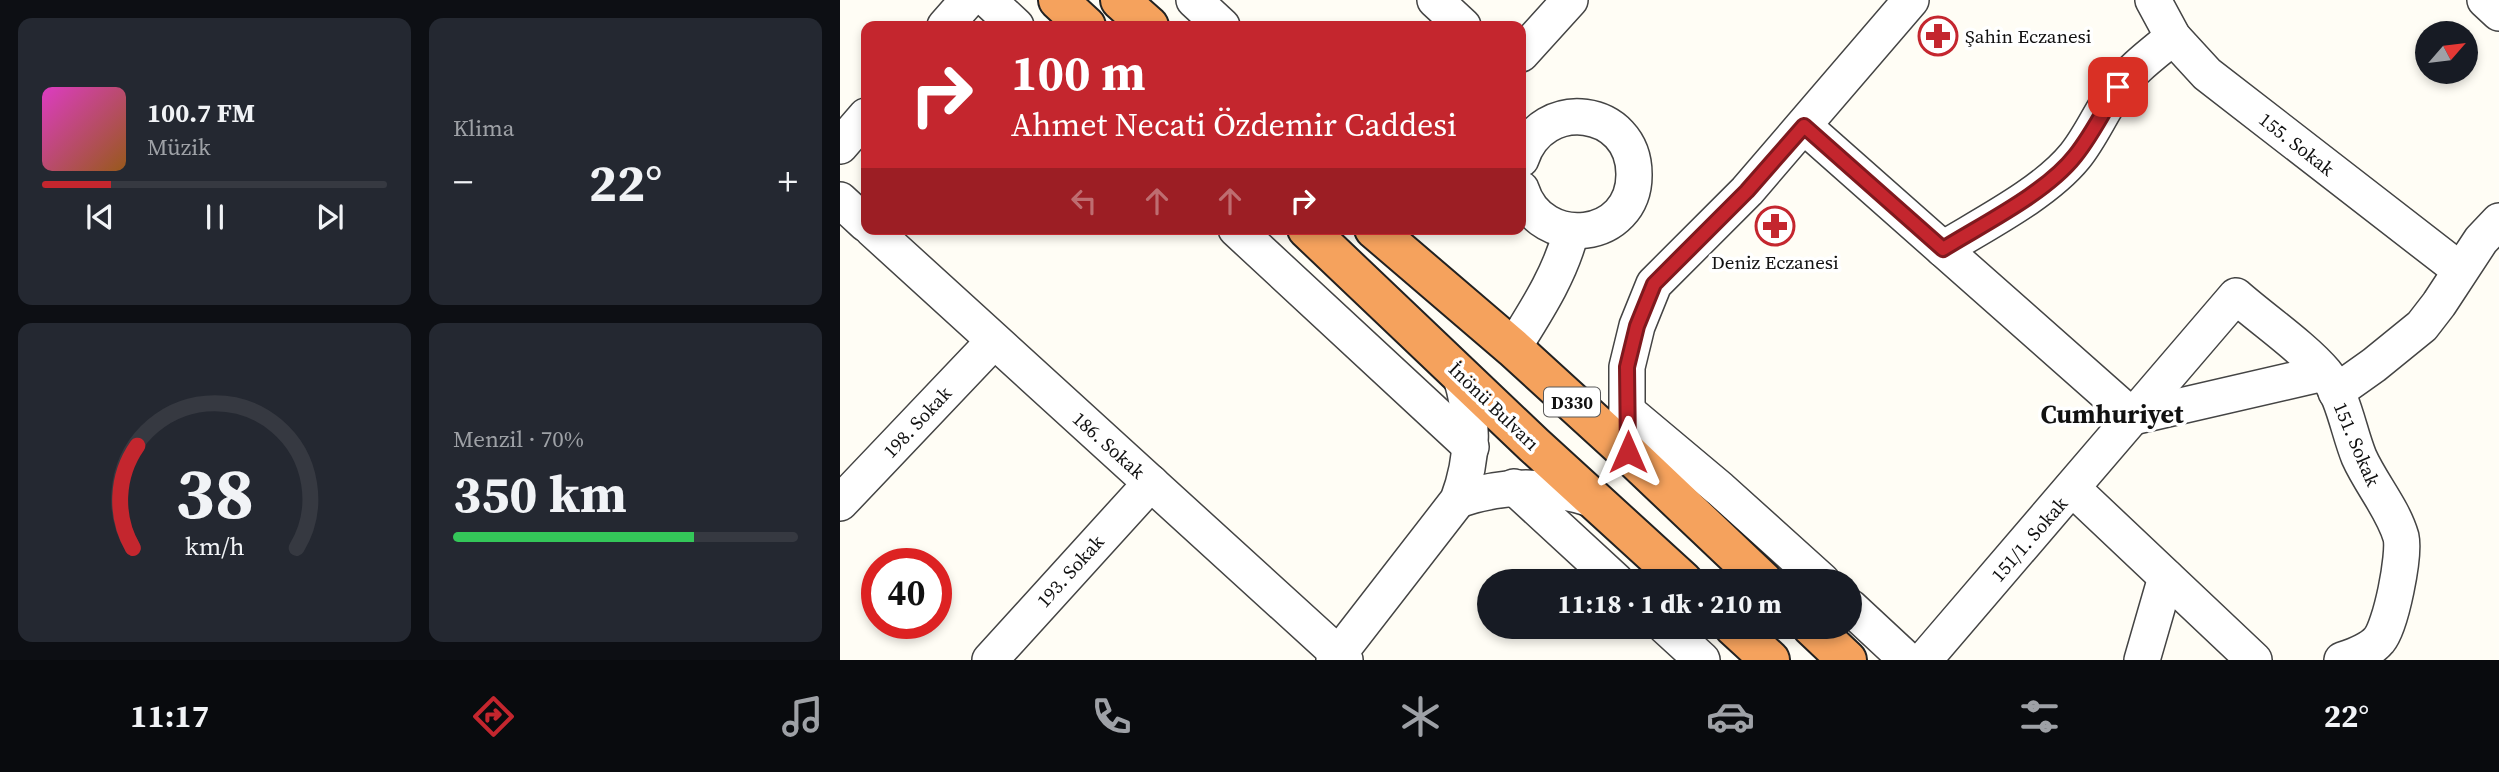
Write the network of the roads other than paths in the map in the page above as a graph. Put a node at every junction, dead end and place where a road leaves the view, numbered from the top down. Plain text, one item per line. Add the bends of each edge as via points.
1 (968, 0) edge
2 (988, 0) edge
3 (1058, 0) edge
4 (1120, 0) edge
5 (1194, 0) edge
6 (1435, 0) edge
7 (1570, 0) edge
8 (1911, 0) edge
9 (2153, 0) edge
10 (2485, 0) edge
11 (2499, 13) edge
12 (949, 21) edge
13 (1011, 21) edge
14 (1081, 21) edge
15 (1143, 21) edge
16 (1217, 21) edge
17 (1458, 21) edge
18 (2173, 37) junction
19 (1526, 48) edge
20 (861, 122) edge
21 (1804, 126) junction
22 (1526, 144) edge
23 (840, 146) edge
24 (840, 200) edge
25 (1526, 202) edge
26 (861, 219) edge
27 (2499, 221) edge
28 (1571, 232) junction
29 (879, 235) edge
30 (1242, 235) edge
31 (1313, 235) edge
32 (1394, 237) edge
33 (1943, 249) junction
34 (2460, 270) junction
35 (994, 341) junction
36 (1513, 348) junction
37 (1461, 374) junction
38 (2330, 383) junction
39 (1627, 411) junction
40 (2133, 417) junction
41 (1471, 447) junction
42 (1628, 452) junction
43 (1151, 483) junction
44 (1514, 487) junction
45 (2072, 488) junction
46 (1458, 500) junction
47 (1594, 500) junction
48 (840, 503) edge
49 (1603, 569) edge
50 (1670, 569) edge
51 (1750, 569) edge
52 (1809, 569) edge
53 (2166, 577) junction
54 (1862, 618) edge
55 (1679, 639) edge
56 (1747, 639) edge
57 (1825, 639) edge
58 (1340, 658) edge
59 (989, 660) edge
60 (1702, 660) edge
61 (1770, 660) edge
62 (1847, 660) edge
63 (1907, 660) edge
64 (1924, 660) edge
65 (2142, 660) edge
66 (2254, 660) edge
67 (2342, 660) edge

1 - 12 street
2 - 13 street
3 - 14 highway
4 - 15 highway
5 - 16 street
6 - 17 street
7 - 19 street
8 - 21 street
9 - 18 street, 155. Sokak
10 - 11 street
18 - 33 street via 2118,87 2075,157 2057,175
18 - 34 street, 155. Sokak via 2207,74
20 - 23 street
21 - 33 street
21 - 39 street via 1654,284 1627,367
22 - 28 street via 1553,120 1590,117 1608,125 1632,155 1631,193 1622,210 1607,223
24 - 26 street
25 - 28 street via 1552,227
27 - 34 street, 151. Sokak
28 - 36 street via 1559,269
29 - 35 street, 186. Sokak
30 - 41 street
31 - 37 highway, İnönü Bulvarı / D330
32 - 36 highway, D330
33 - 40 street
34 - 38 street, 151. Sokak via 2422,326 2384,358
35 - 43 street, 186. Sokak
35 - 48 street, 198. Sokak
36 - 42 highway, D330
37 - 41 street
37 - 47 highway, İnönü Bulvarı / D330
38 - 40 street
38 - 40 street, 151/1. Sokak via 2236,296
38 - 67 street, 151. Sokak via 2369,479 2402,540 2385,631 2365,651
39 - 42 street
39 - 52 street
40 - 45 street, 151/1. Sokak
41 - 46 street
42 - 51 highway, D330
43 - 58 street, 186. Sokak
43 - 59 street, 193. Sokak
44 - 46 street
44 - 47 street via 1546,488
44 - 49 street
45 - 53 street
45 - 64 street, 151/1. Sokak
46 - 58 street
47 - 50 highway, İnönü Bulvarı / D330
53 - 65 street
53 - 66 street
54 - 63 street
55 - 60 street
56 - 61 highway
57 - 62 highway

